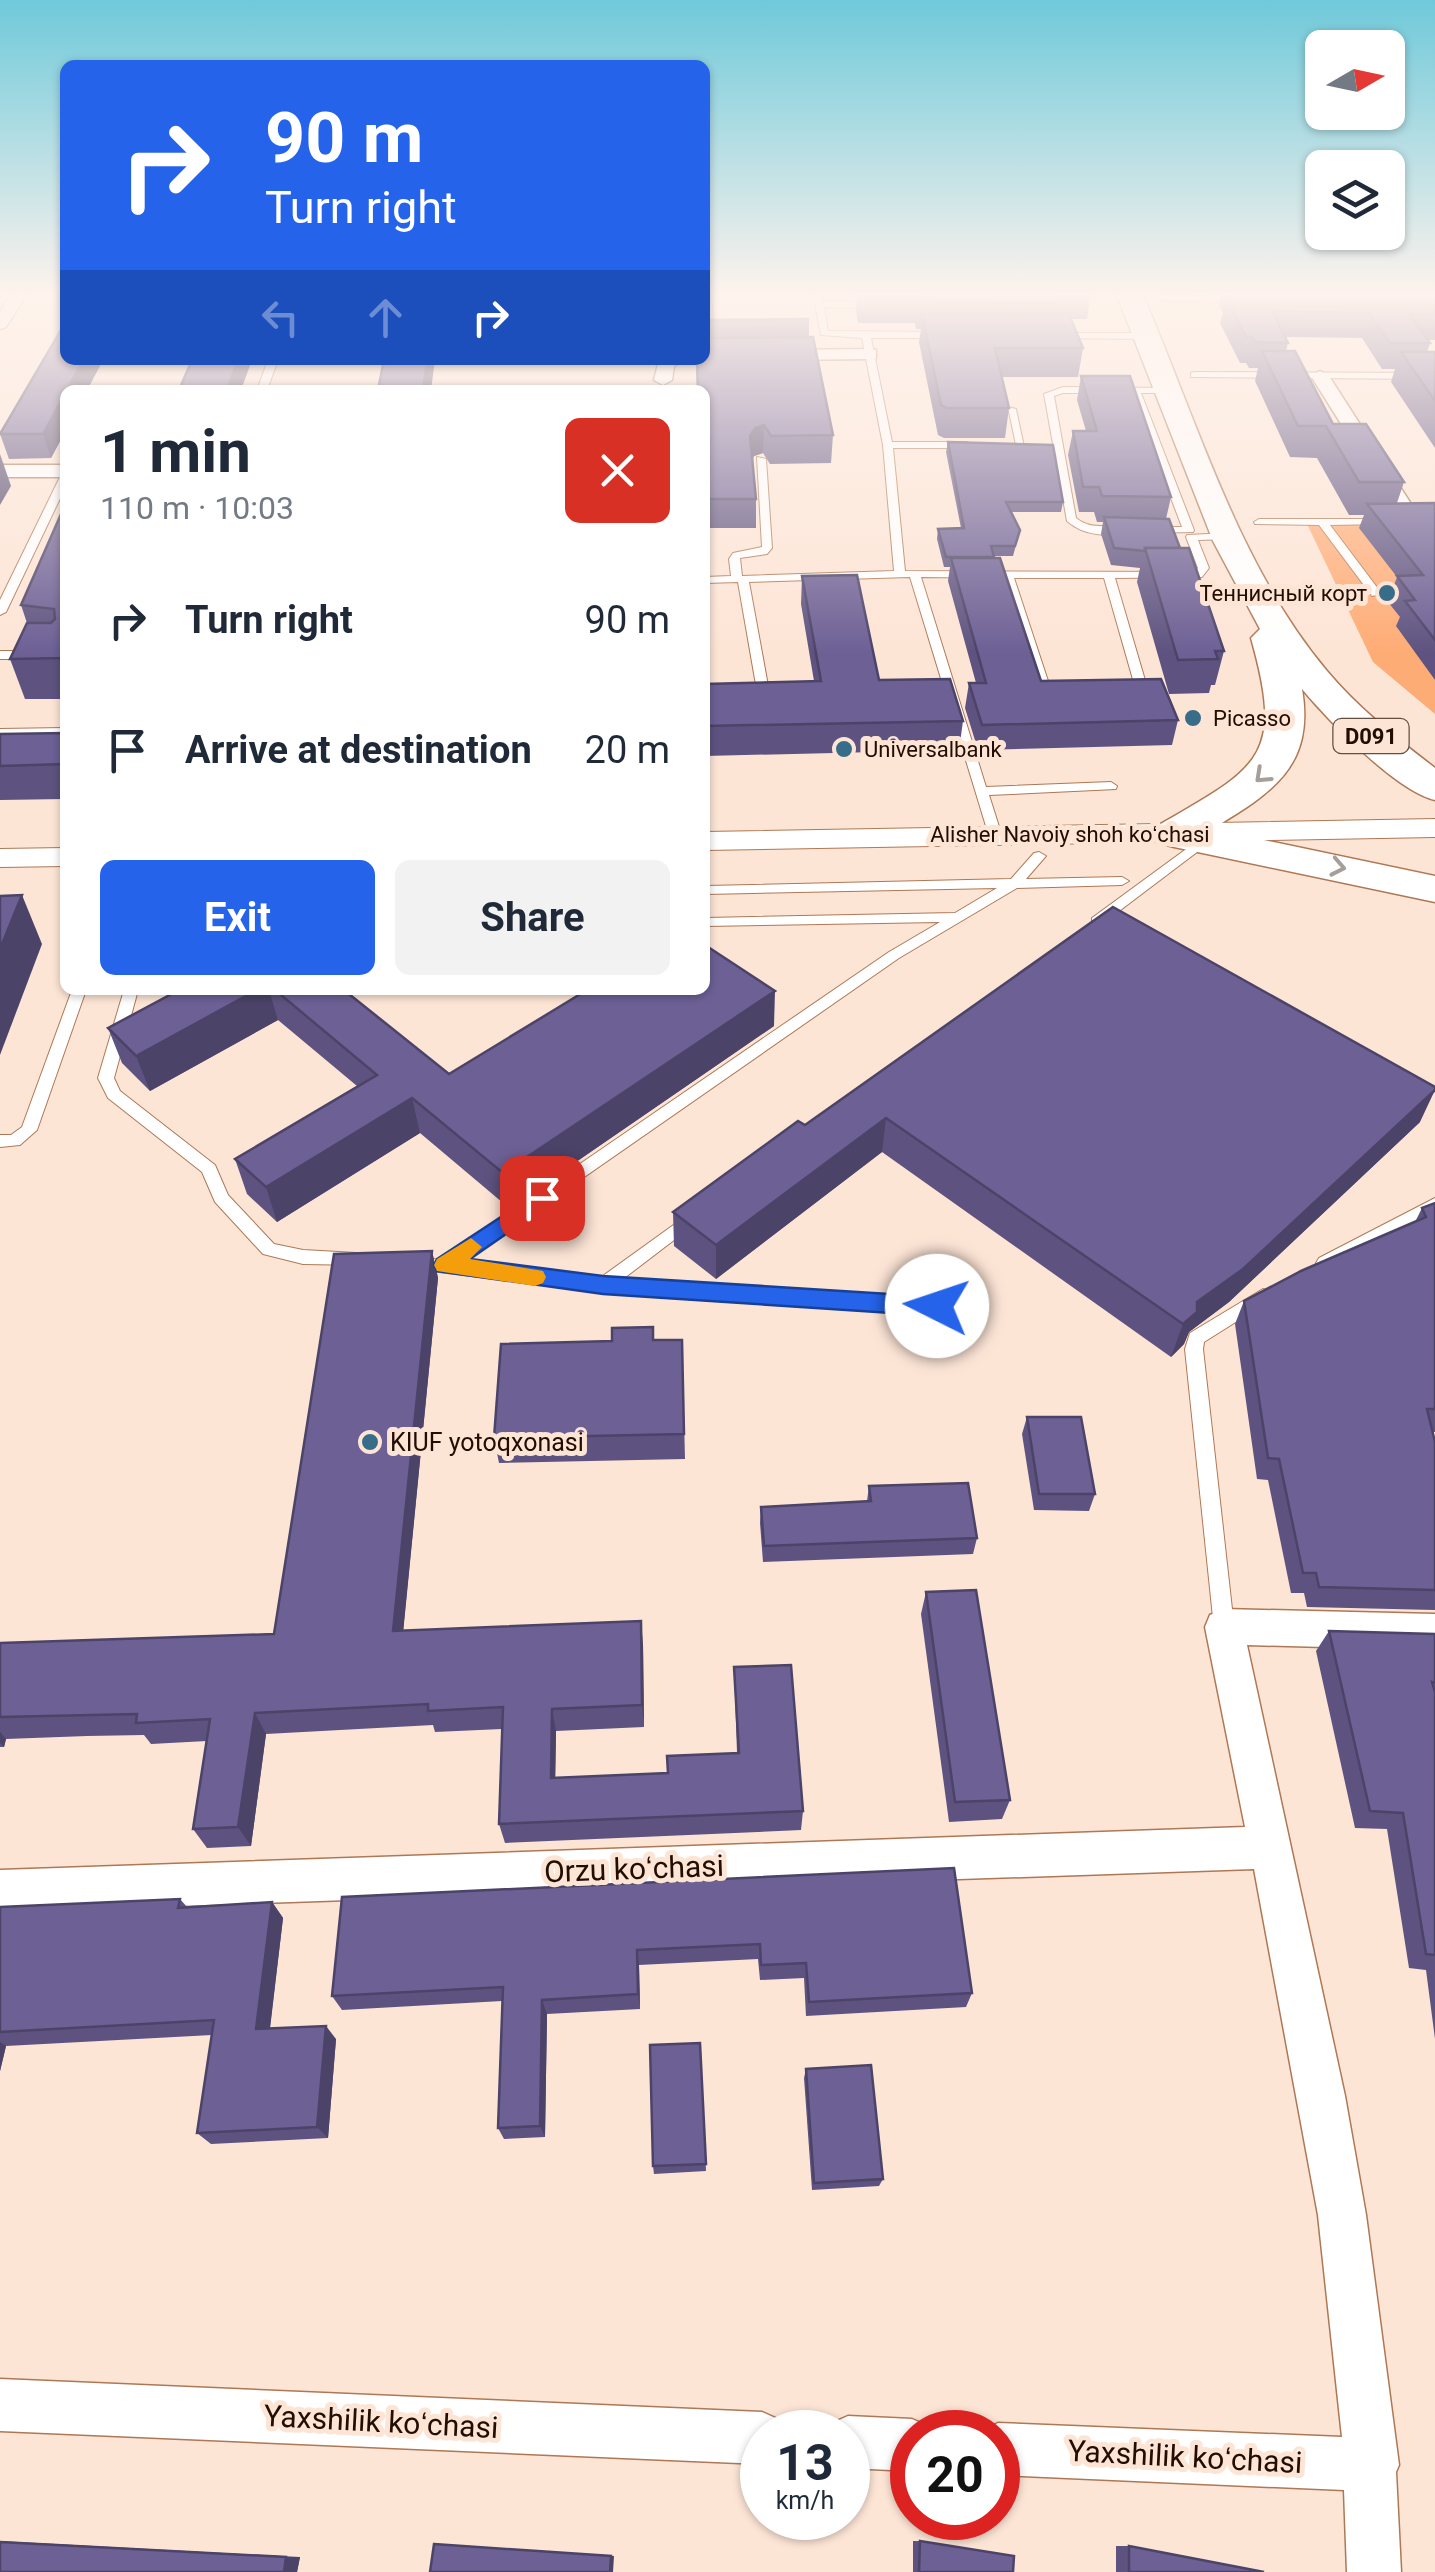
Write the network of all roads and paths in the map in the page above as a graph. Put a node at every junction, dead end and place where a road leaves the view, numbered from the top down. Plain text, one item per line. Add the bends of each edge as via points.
1 (882, 413) edge
2 (1011, 413) edge
3 (1052, 413) edge
4 (1144, 413) edge
5 (1196, 413) edge
6 (1345, 413) edge
7 (888, 445) junction
8 (983, 445) edge
9 (1002, 445) edge
10 (1021, 445) junction
11 (1058, 445) junction
12 (761, 459) edge
13 (0, 471) edge
14 (60, 474) edge
15 (60, 485) edge
16 (1245, 517) junction
17 (1418, 521) joint
18 (1322, 522) junction
19 (1190, 534) junction
20 (1268, 571) junction
21 (907, 574) junction
22 (1006, 574) junction
23 (1108, 575) junction
24 (740, 579) junction
25 (710, 580) edge
26 (1376, 594) dead end
27 (1297, 600) dead end
28 (0, 612) edge
29 (0, 655) edge
30 (60, 655) edge
31 (1350, 670) dead end
32 (1122, 687) edge
33 (1063, 688) edge
34 (766, 703) edge
35 (0, 732) edge
36 (60, 732) edge
37 (1435, 746) edge
38 (1111, 786) dead end
39 (1435, 788) edge
40 (982, 790) junction
41 (1435, 828) edge
42 (994, 833) junction
43 (1189, 837) junction
44 (710, 841) edge
45 (1039, 856) dead end
46 (60, 857) edge
47 (0, 858) edge
48 (1122, 880) dead end
49 (1015, 883) junction
50 (1435, 889) edge
51 (710, 890) edge
52 (959, 916) junction
53 (710, 922) edge
54 (1076, 936) edge
55 (77, 995) edge
56 (130, 995) edge
57 (0, 1141) edge
58 (710, 1204) edge
59 (1435, 1204) edge
60 (445, 1265) junction
61 (1312, 1270) edge
62 (603, 1285) junction
63 (1276, 1289) edge
64 (937, 1306) dead end
65 (1224, 1627) junction
66 (1435, 1632) edge
67 (1269, 1847) junction
68 (0, 1891) edge
69 (0, 2405) edge
70 (740, 2437) edge
71 (1020, 2450) edge
72 (1373, 2465) junction
73 (1374, 2572) edge

1 - 7 lane
2 - 10 lane
3 - 11 lane
4 - 19 lane
5 - 16 highway, D091
6 - 17 street
7 - 8 lane
7 - 21 lane
9 - 10 lane
10 - 11 lane
11 - 19 lane via 1078,528
12 - 24 lane via 767,548 737,555
13 - 14 street
15 - 28 lane
16 - 18 lane
16 - 19 lane
16 - 20 highway, D091
17 - 18 lane
18 - 26 lane
19 - 23 lane via 1204,568 1198,576
20 - 27 highway, D091
20 - 39 highway, D091 via 1312,677 1380,746
20 -> 43 highway via 1289,716 1285,747 1270,772
21 - 22 lane
21 - 24 lane
21 - 40 lane
22 - 23 lane
22 - 33 lane via 1044,688
23 - 32 lane via 1141,687
24 - 25 lane
24 - 34 lane
29 - 30 lane
31 - 37 highway, D091
35 - 36 lane
38 - 40 lane
40 - 42 lane
41 - 43 street, Alisher Navoiy shoh koʻchasi
42 - 43 street, Alisher Navoiy shoh koʻchasi
42 - 44 street, Alisher Navoiy shoh koʻchasi
43 -> 50 highway
43 - 54 lane
45 - 49 lane
46 - 47 street
48 - 49 lane
49 - 51 lane
49 - 52 lane
52 - 53 lane
52 - 60 lane
55 - 57 lane via 29,1130
56 - 60 lane via 106,1078 114,1094 209,1168 221,1198 269,1249
58 - 62 lane
59 - 61 lane
60 - 62 lane
62 - 64 lane
63 - 65 lane via 1196,1338
65 - 66 street
65 - 67 street
67 - 68 street, Orzu koʻchasi
67 - 72 street via 1326,2105
69 - 70 street, Yaxshilik koʻchasi
71 - 72 street, Yaxshilik koʻchasi
72 - 73 street

